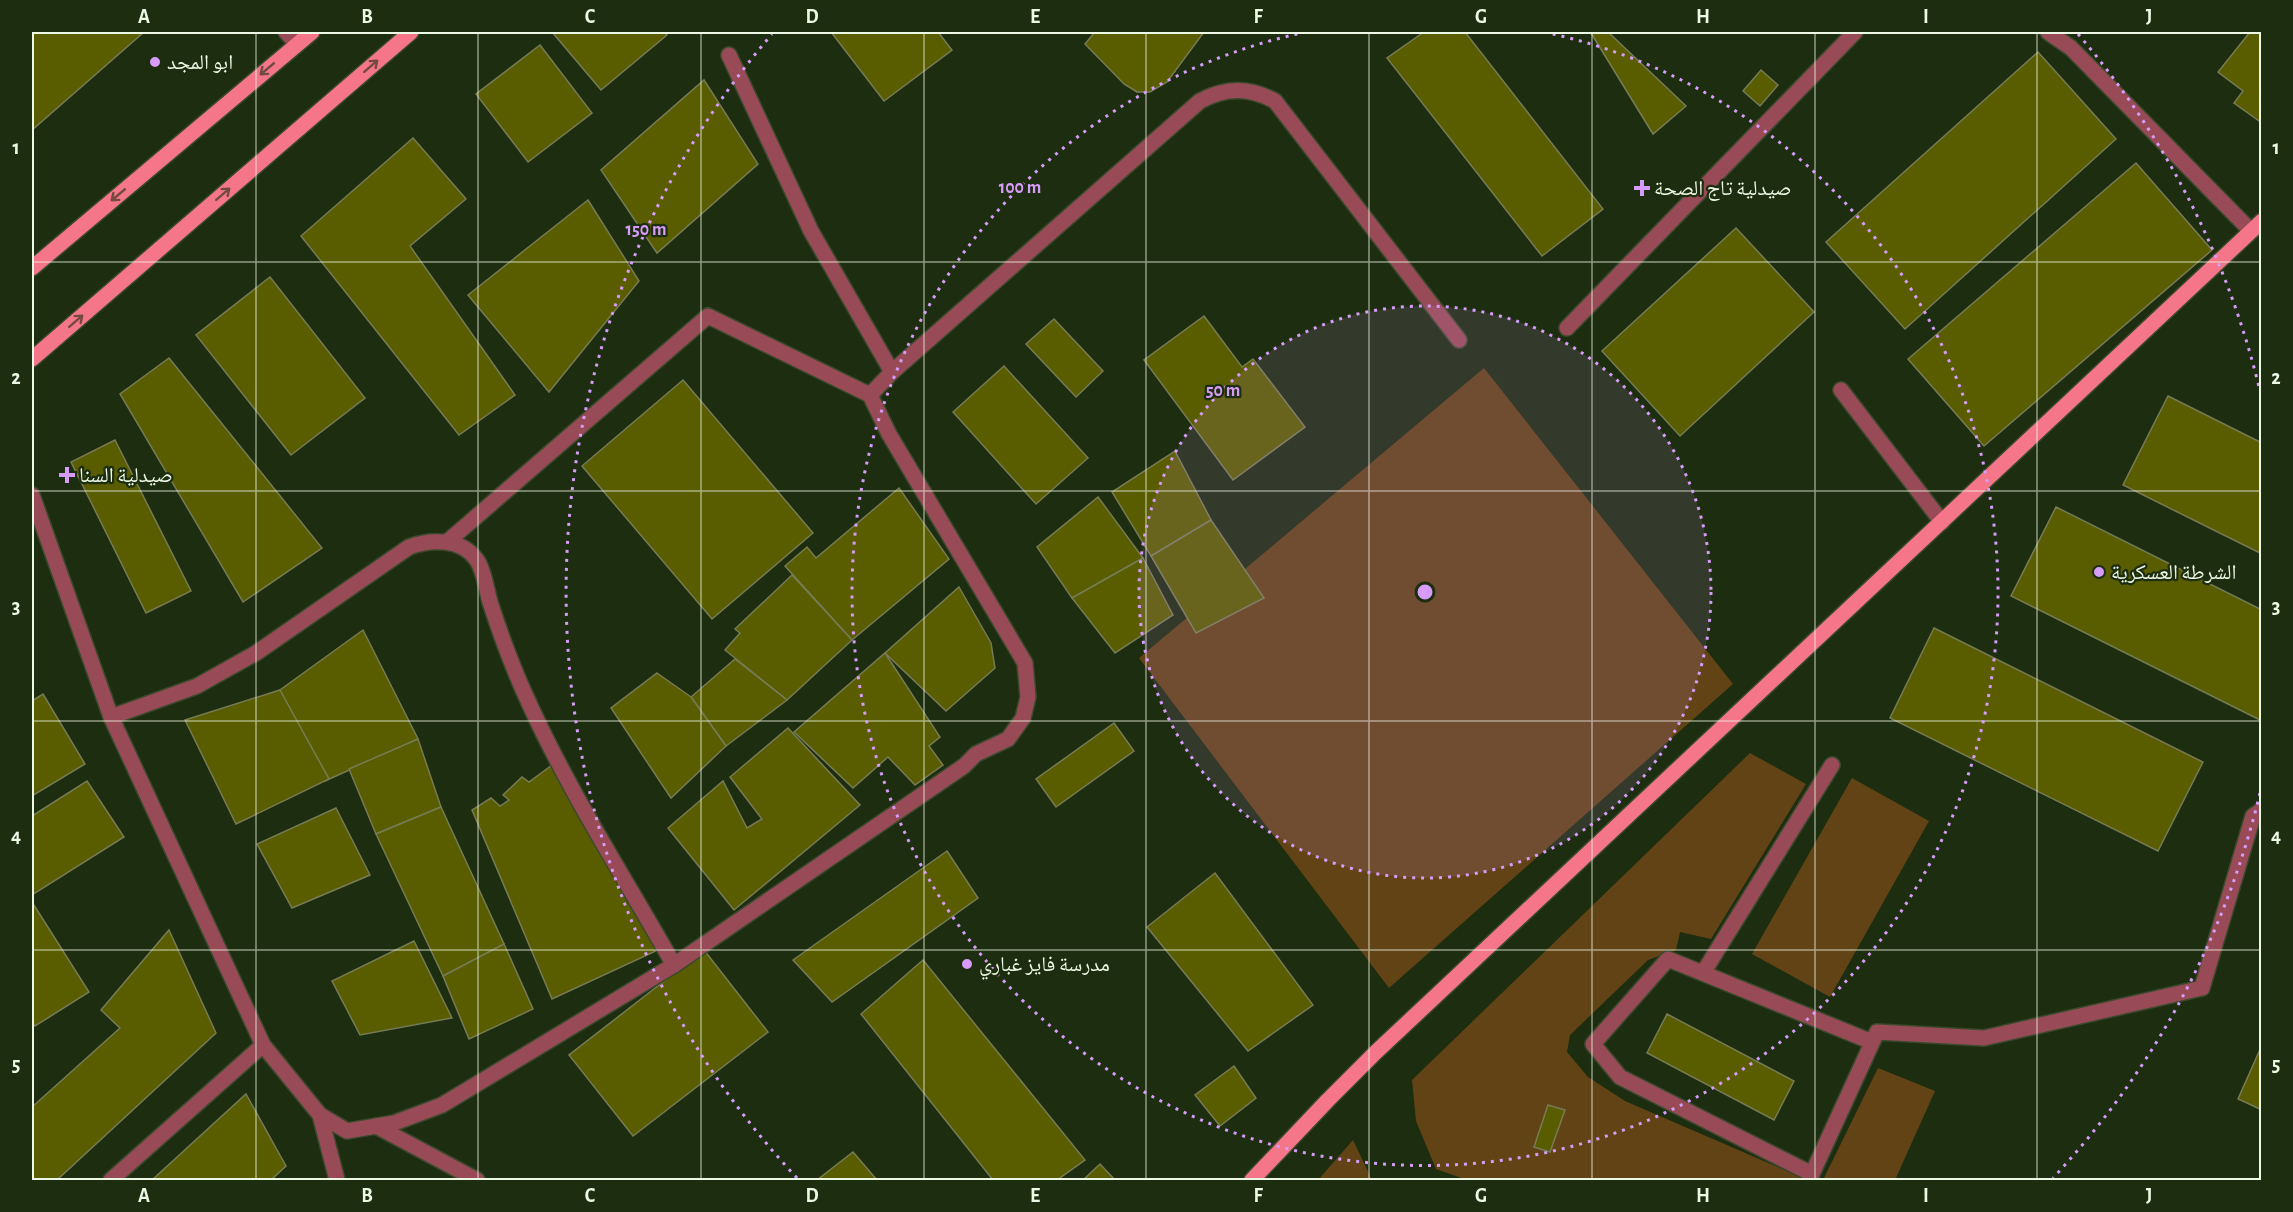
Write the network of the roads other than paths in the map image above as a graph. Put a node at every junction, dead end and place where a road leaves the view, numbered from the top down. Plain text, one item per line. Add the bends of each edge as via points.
1 (286, 32) edge
2 (312, 32) edge
3 (411, 32) edge
4 (1856, 32) edge
5 (2048, 32) edge
6 (297, 44) junction
7 (729, 55) dead end
8 (2256, 226) edge
9 (32, 268) edge
10 (1567, 328) dead end
11 (1459, 340) dead end
12 (32, 359) edge
13 (892, 372) junction
14 (1841, 390) dead end
15 (870, 395) junction
16 (32, 495) edge
17 (1942, 522) junction
18 (447, 542) junction
19 (111, 717) junction
20 (1832, 765) dead end
21 (2262, 810) edge
22 (674, 965) junction
23 (1703, 973) junction
24 (1872, 1042) junction
25 (263, 1045) junction
26 (320, 1115) junction
27 (376, 1126) junction
28 (111, 1180) edge
29 (337, 1180) edge
30 (477, 1180) edge
31 (1252, 1180) edge

1 - 6 street
2 - 6 main road
12 -> 3 main road
4 - 10 street
5 - 8 street via 2071,48
6 -> 9 main road
7 - 13 street via 811,231
8 - 17 main road
11 - 13 street via 1275,101 1256,92 1236,89 1200,101
13 - 15 street
14 - 17 street
15 - 18 street via 708,316
15 - 22 street via 889,434 1025,663 1028,697 1023,718 1008,739 976,754
16 - 19 street
17 - 31 main road via 1376,1053
18 - 19 street via 421,542 409,547 256,654 198,686
18 - 22 street via 477,560 507,649 542,730
19 - 25 street
20 - 23 street
21 - 24 street via 2253,816 2202,988 1984,1038 1877,1032
22 - 27 street via 442,1105
23 - 24 street
23 - 24 street via 1668,959 1593,1044 1620,1077 1812,1174
25 - 26 street
25 - 28 street
26 - 27 street via 347,1131
26 - 29 street
27 - 30 street

